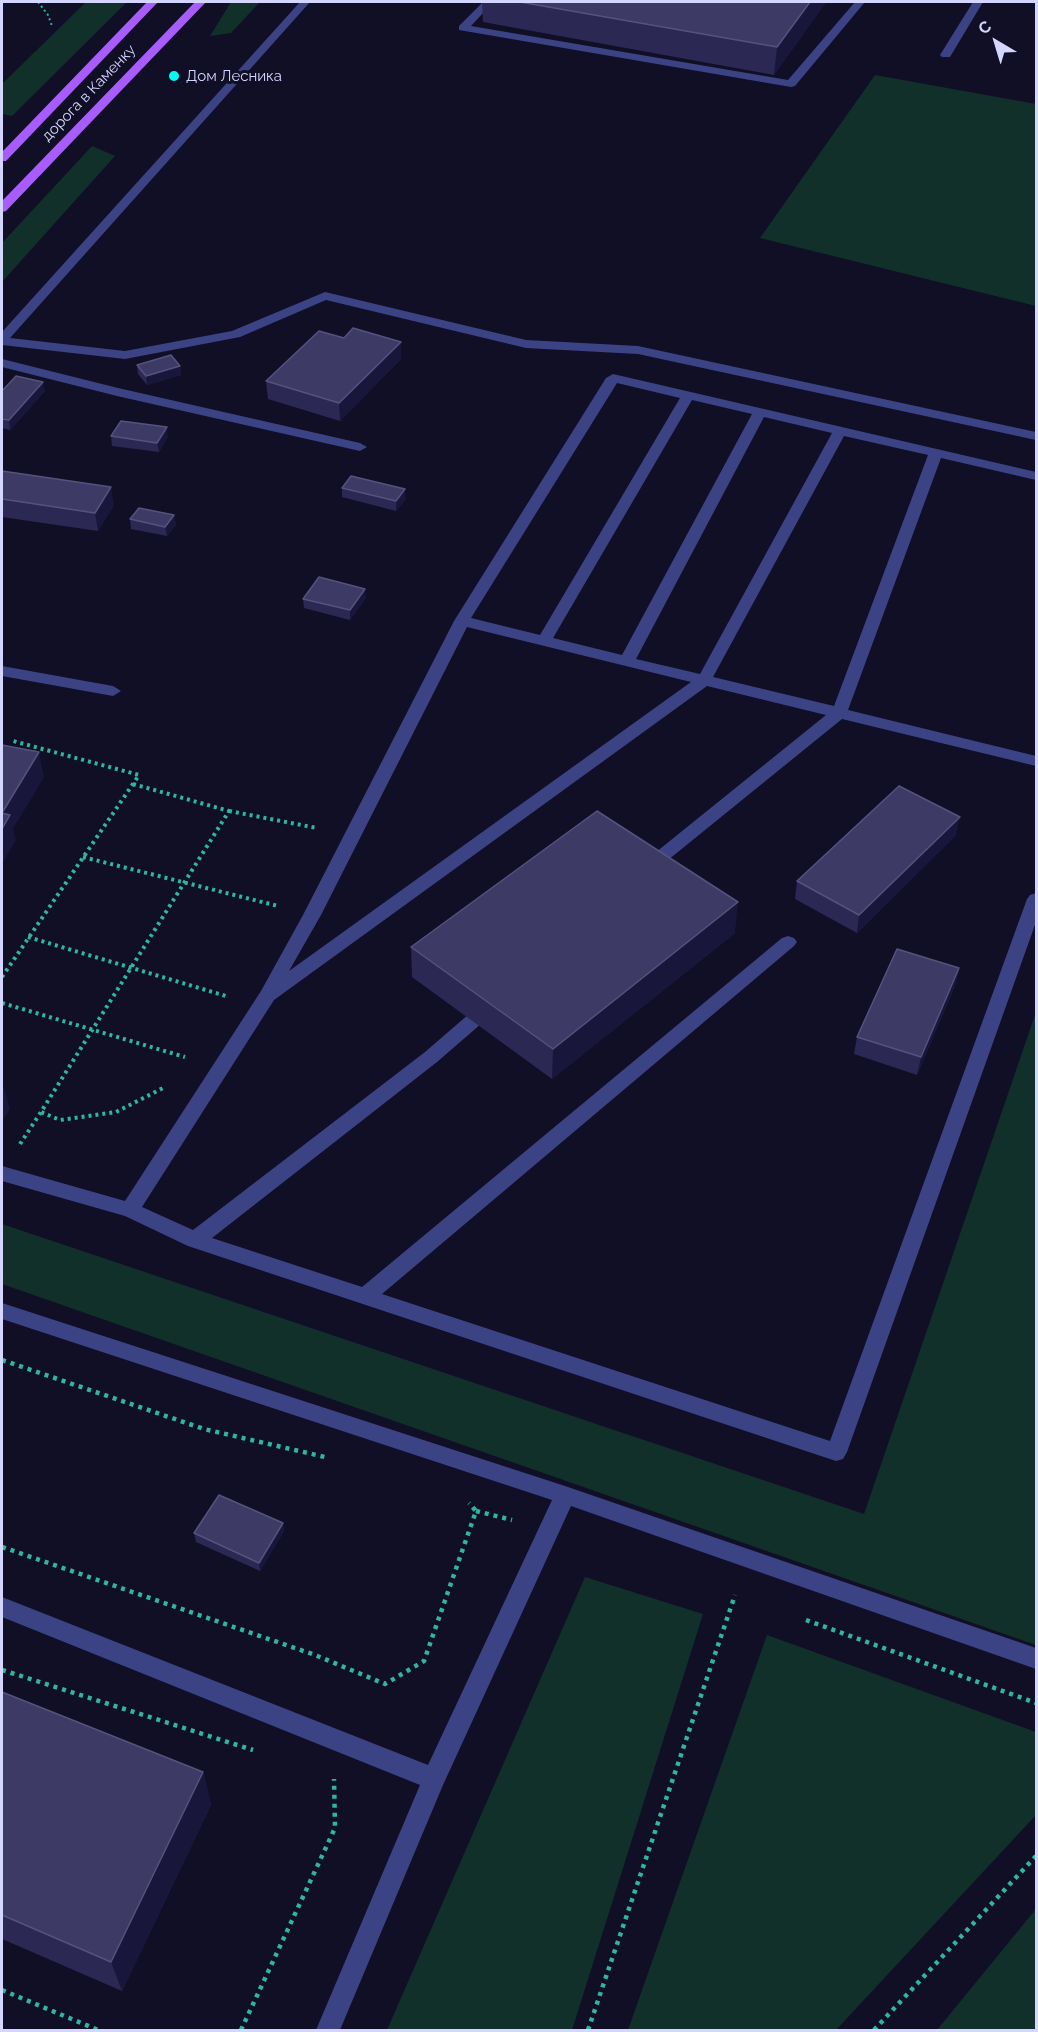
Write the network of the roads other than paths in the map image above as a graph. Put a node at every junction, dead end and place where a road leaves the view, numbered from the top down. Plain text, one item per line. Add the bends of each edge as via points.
1 (153, 2) edge
2 (201, 2) edge
3 (305, 2) edge
4 (488, 2) edge
5 (860, 2) edge
6 (978, 2) edge
7 (946, 55) dead end
8 (2, 158) edge
9 (2, 208) edge
10 (2, 340) edge
11 (2, 363) edge
12 (688, 395) junction
13 (760, 412) junction
14 (840, 430) junction
15 (1036, 436) edge
16 (360, 447) dead end
17 (936, 453) junction
18 (1036, 476) edge
19 (462, 621) junction
20 (544, 641) junction
21 (627, 661) junction
22 (2, 671) edge
23 (704, 680) junction
24 (113, 691) dead end
25 (839, 713) junction
26 (1036, 761) edge
27 (631, 881) edge
28 (1036, 898) edge
29 (788, 942) dead end
30 (267, 996) junction
31 (501, 996) edge
32 (2, 1174) edge
33 (130, 1210) junction
34 (195, 1240) junction
35 (365, 1296) junction
36 (2, 1311) edge
37 (565, 1495) junction
38 (2, 1607) edge
39 (1036, 1659) edge
40 (434, 1779) junction
41 (328, 2031) edge

1 - 8 main road, дорога в Каменку
2 - 9 main road, дорога в Каменку
3 - 10 lane
4 - 5 lane via 463,28 790,84
6 - 7 lane
10 - 15 lane via 125,355 235,334 325,296 526,344 638,350
11 - 16 lane
12 - 13 lane
12 - 19 lane via 613,378
12 - 20 lane
13 - 14 lane
13 - 21 lane
14 - 17 lane
14 - 23 lane
17 - 18 lane
17 - 25 lane
19 - 20 lane
19 - 30 lane
20 - 21 lane
21 - 23 lane
22 - 24 lane
23 - 25 lane
23 - 30 lane
25 - 26 lane
25 - 27 lane
28 - 35 lane via 836,1452
29 - 35 lane
30 - 33 lane
31 - 34 lane via 431,1057
32 - 33 lane
33 - 34 lane
34 - 35 lane
36 - 37 lane
37 - 39 lane
37 - 40 lane
38 - 40 lane
40 - 41 lane

